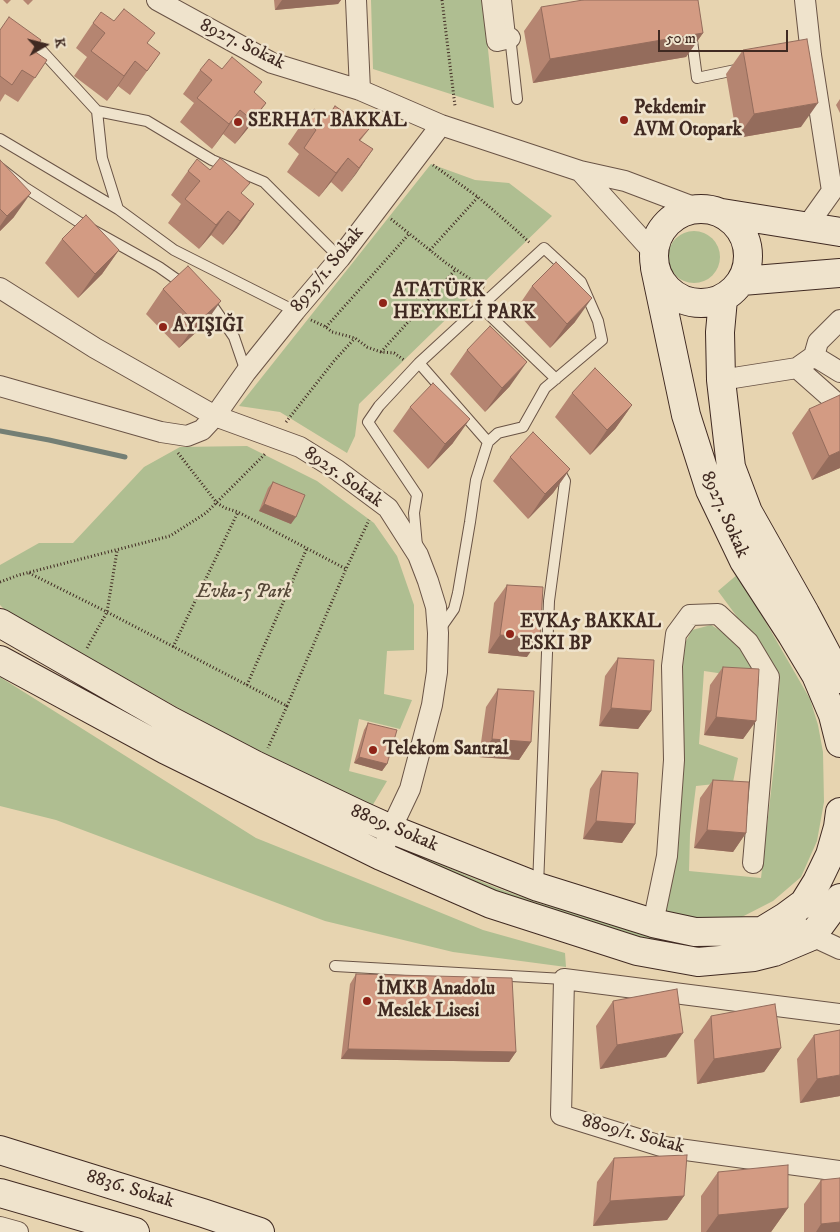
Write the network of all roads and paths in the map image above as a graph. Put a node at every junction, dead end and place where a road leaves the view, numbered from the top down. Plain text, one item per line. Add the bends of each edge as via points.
1 (356, 0) edge
2 (442, 0) edge
3 (505, 0) edge
4 (805, 0) edge
5 (161, 1) edge
6 (689, 19) edge
7 (17, 36) edge
8 (510, 38) joint
9 (754, 66) edge
10 (360, 90) junction
11 (517, 99) dead end
12 (455, 106) dead end
13 (97, 111) junction
14 (441, 124) junction
15 (0, 138) edge
16 (432, 165) dead end
17 (0, 168) edge
18 (580, 171) junction
19 (836, 190) edge
20 (478, 197) junction
21 (118, 209) junction
22 (711, 211) junction
23 (390, 219) dead end
24 (807, 226) junction
25 (840, 232) edge
26 (409, 234) junction
27 (530, 243) dead end
28 (430, 250) junction
29 (340, 258) junction
30 (654, 260) junction
31 (456, 270) junction
32 (840, 273) edge
33 (0, 288) edge
34 (485, 288) dead end
35 (732, 290) junction
36 (481, 307) junction
37 (300, 314) junction
38 (840, 320) edge
39 (326, 327) junction
40 (355, 338) junction
41 (381, 352) junction
42 (814, 356) junction
43 (414, 363) junction
44 (797, 368) junction
45 (246, 372) junction
46 (840, 372) edge
47 (556, 379) junction
48 (721, 380) junction
49 (0, 386) edge
50 (840, 406) edge
51 (215, 416) junction
52 (286, 422) dead end
53 (488, 442) junction
54 (176, 450) dead end
55 (265, 454) dead end
56 (553, 456) edge
57 (217, 503) junction
58 (238, 512) junction
59 (369, 520) dead end
60 (307, 548) junction
61 (117, 550) junction
62 (418, 555) junction
63 (346, 569) junction
64 (29, 573) junction
65 (0, 582) edge
66 (107, 612) junction
67 (0, 623) edge
68 (438, 633) junction
69 (174, 647) junction
70 (83, 656) dead end
71 (0, 660) edge
72 (840, 679) edge
73 (246, 685) junction
74 (287, 706) junction
75 (837, 714) edge
76 (840, 742) edge
77 (268, 748) dead end
78 (840, 812) edge
79 (391, 829) junction
80 (381, 856) junction
81 (753, 863) dead end
82 (538, 887) junction
83 (840, 898) edge
84 (785, 917) junction
85 (653, 923) junction
86 (812, 936) junction
87 (840, 949) edge
88 (335, 966) dead end
89 (564, 980) junction
90 (840, 1014) edge
91 (0, 1150) edge
92 (840, 1171) edge
93 (0, 1193) edge
94 (0, 1227) edge
95 (18, 1232) edge
96 (135, 1232) edge
97 (260, 1232) edge

1 - 10 street
2 - 12 path
3 - 8 street via 497,41
4 - 19 street via 806,56
5 - 10 street, 8927. Sokak via 272,63
6 - 9 lane via 697,78
7 - 13 lane via 42,51
8 - 11 lane
10 - 14 street, 8927. Sokak
13 - 21 lane via 102,158
13 - 29 lane via 147,121 212,160 264,182
14 - 18 street, 8927. Sokak
14 - 29 street, 8925/1. Sokak
15 - 21 lane
16 - 20 path
17 - 45 lane via 24,188 159,267 212,305 234,337
18 - 22 street, 8927. Sokak via 625,181
18 - 30 street
19 - 24 street
20 - 27 path
20 - 28 path
21 - 37 lane via 174,250
22 - 24 street
22 - 30 street via 692,209 677,215 657,238
22 - 35 street via 735,222 749,251 748,267
23 - 26 path
24 - 25 street
26 - 28 path
26 - 39 path
28 - 31 path
29 - 37 street, 8925/1. Sokak
30 - 35 street via 661,282 671,294 686,302 717,302
30 - 75 street, 8927. Sokak via 686,415 710,490 744,561 792,635
31 - 34 path
31 - 41 path
32 - 35 street
33 - 51 street, 8925. Sokak via 95,348
35 - 48 street, 8927. Sokak via 720,332
36 - 43 lane
36 - 47 lane
36 - 47 lane via 544,248 581,282 598,321 602,340
37 - 39 path
37 - 45 street, 8925/1. Sokak
38 - 42 street via 818,342
39 - 40 path via 332,332
40 - 41 path
40 - 52 path
41 - 43 path via 394,353
42 - 44 street
42 - 46 street
43 - 53 lane
43 - 62 lane via 368,422 417,495 414,513
44 - 48 street
44 - 50 street
45 - 51 street, 8925/1. Sokak
47 - 53 lane via 546,388 526,430 498,433
48 - 72 street, 8927. Sokak via 731,467 748,512
49 - 51 street, 8925/1. Sokak via 161,432 187,436 202,430
51 - 62 street, 8925. Sokak via 300,447 337,470 388,508
53 - 68 lane via 476,480 454,609
54 - 57 path
55 - 57 path
56 - 82 lane via 565,482 549,601
57 - 58 path
57 - 61 path via 170,536
58 - 60 path
58 - 69 path
59 - 63 path
60 - 63 path
60 - 73 path
61 - 64 path
61 - 66 path
62 - 68 street, 8925. Sokak via 436,607
63 - 74 path
64 - 65 path
64 - 66 path
66 - 69 path
66 - 70 path
67 - 79 street, 8809. Sokak via 169,720
68 - 79 street, 8925. Sokak via 432,705 410,788
69 - 73 path
71 - 80 street, 8809. Sokak via 166,750
73 - 74 path
74 - 77 path
75 - 76 street, 8927. Sokak
78 - 84 street via 830,855 818,882 804,903
79 - 80 street, 8925. Sokak
79 - 82 street, 8809. Sokak
80 - 86 street, 8809. Sokak via 491,904 646,953 698,962 754,957
81 - 85 street via 769,677 748,642 718,614 690,615 676,634 672,666 674,760 667,856
82 - 85 street, 8809. Sokak
83 - 86 street
84 - 85 street, 8809. Sokak via 762,931 695,932
84 - 86 street
86 - 87 street
88 - 89 lane
89 - 90 street
89 - 92 street, 8809/1. Sokak via 561,1115 664,1147
91 - 97 street, 8836. Sokak
93 - 96 street
94 - 95 street

